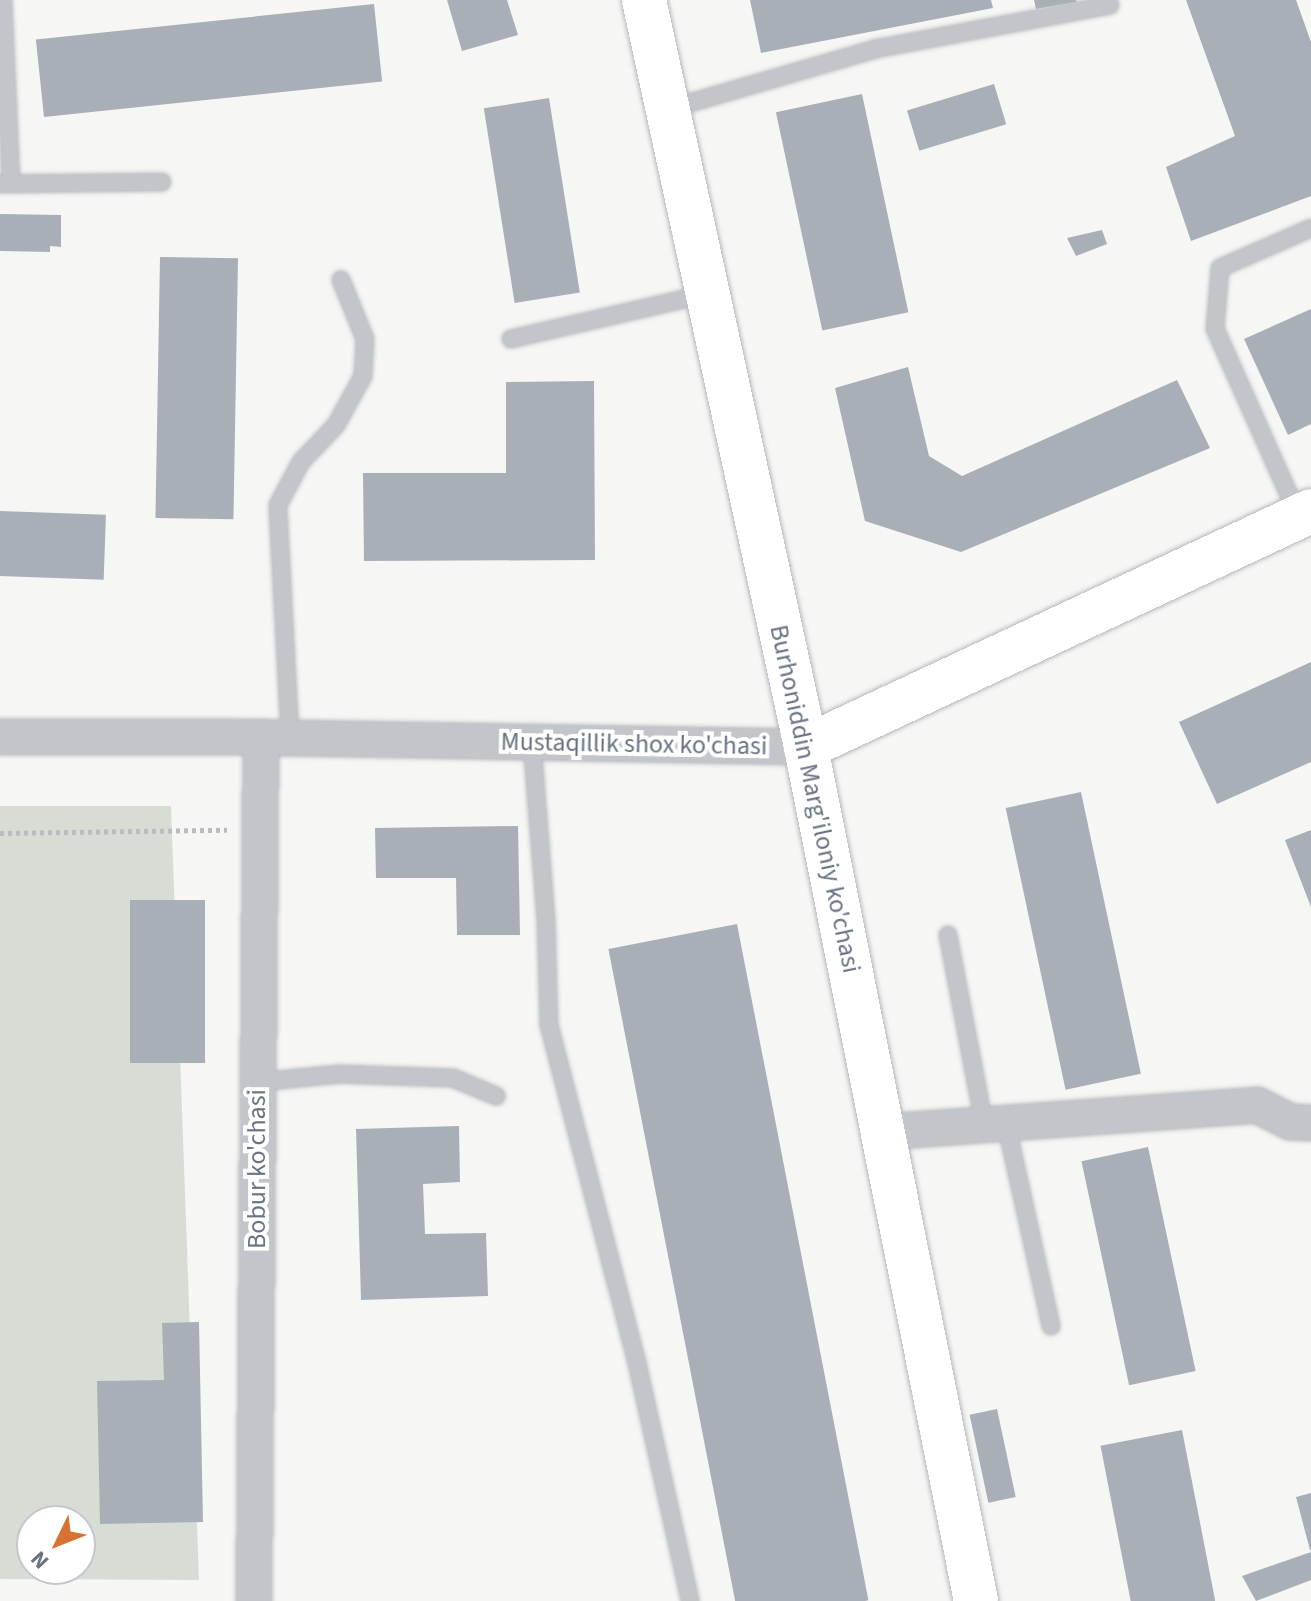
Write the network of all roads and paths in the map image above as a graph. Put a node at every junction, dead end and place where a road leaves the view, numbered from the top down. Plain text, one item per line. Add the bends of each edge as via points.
1 (3, 0) edge
2 (644, 0) edge
3 (1110, 5) dead end
4 (667, 110) junction
5 (162, 182) dead end
6 (6, 184) edge
7 (1311, 228) edge
8 (341, 280) dead end
9 (707, 294) junction
10 (511, 339) dead end
11 (1305, 514) edge
12 (0, 737) edge
13 (275, 737) junction
14 (532, 742) junction
15 (806, 747) junction
16 (230, 830) dead end
17 (0, 833) edge
18 (948, 935) dead end
19 (258, 1082) junction
20 (496, 1096) dead end
21 (1311, 1123) edge
22 (995, 1124) junction
23 (883, 1132) junction
24 (1051, 1326) dead end
25 (254, 1601) edge
26 (690, 1601) edge
27 (976, 1601) edge

1 - 6 lane
2 - 4 street, Burhoniddin Marg'iloniy ko'chasi
3 - 4 lane via 875,49
4 - 9 street, Burhoniddin Marg'iloniy ko'chasi
5 - 6 lane
7 - 11 lane via 1220,268 1215,329
8 - 13 lane via 365,339 363,376 336,425 301,462 278,505
9 - 10 lane
9 - 15 street, Burhoniddin Marg'iloniy ko'chasi
11 - 15 street, Mustaqillik shox ko'chasi
12 - 13 street, Mustaqillik shox ko'chasi
13 - 14 street, Mustaqillik shox ko'chasi
13 - 19 street, Bobur ko'chasi
14 - 15 street, Mustaqillik shox ko'chasi
14 - 26 lane via 549,1025 637,1363
15 - 23 street, Burhoniddin Marg'iloniy ko'chasi
16 - 17 path
18 - 22 lane
19 - 20 lane via 340,1074 453,1078
19 - 25 street, Bobur ko'chasi
21 - 22 street via 1291,1122 1257,1105
22 - 23 street
22 - 24 lane
23 - 27 street, Burhoniddin Marg'iloniy ko'chasi

